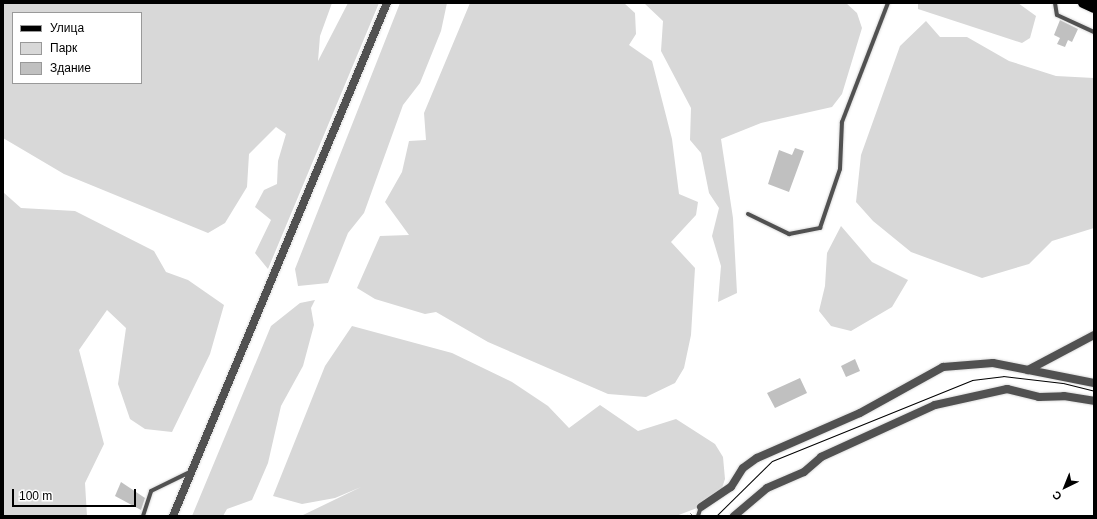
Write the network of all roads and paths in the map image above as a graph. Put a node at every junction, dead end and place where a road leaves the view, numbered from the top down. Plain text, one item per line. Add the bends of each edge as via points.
1 (387, 3) edge
2 (888, 3) edge
3 (1055, 3) edge
4 (1083, 3) edge
5 (1094, 8) edge
6 (1094, 32) edge
7 (748, 214) dead end
8 (1094, 335) edge
9 (1028, 370) junction
10 (1094, 383) edge
11 (1094, 402) edge
12 (192, 471) junction
13 (701, 507) joint
14 (143, 516) edge
15 (173, 516) edge
16 (698, 516) edge
17 (734, 516) edge

1 - 12 street
2 - 7 lane via 842,122 840,169 820,228 790,234
3 - 6 lane via 1056,15
4 - 5 main road
8 - 9 street
9 - 10 street
9 - 13 street via 993,363 943,367 860,413 757,458 743,468 732,487
11 - 17 street via 1064,396 1039,397 1007,389 935,405 821,457 804,472 767,488
12 - 14 lane via 151,492
12 - 15 street
13 - 16 lane

